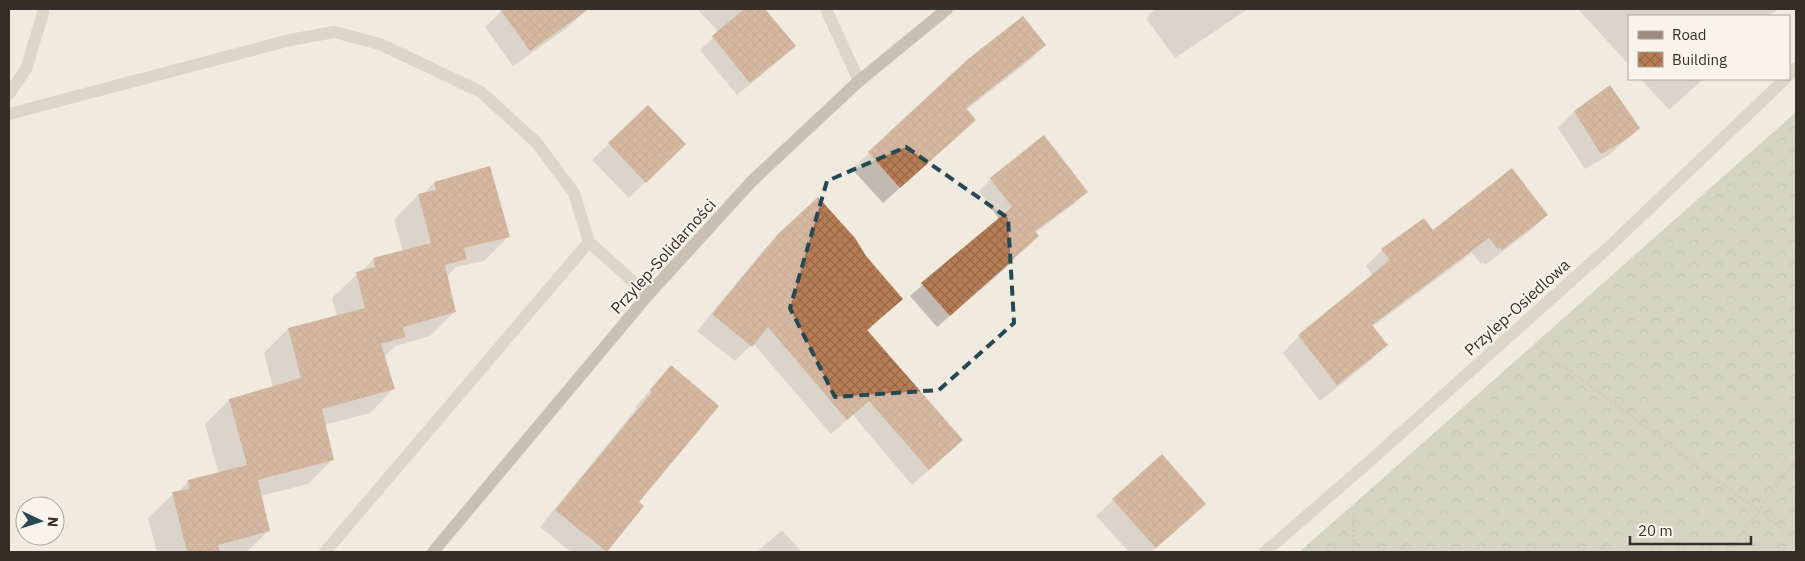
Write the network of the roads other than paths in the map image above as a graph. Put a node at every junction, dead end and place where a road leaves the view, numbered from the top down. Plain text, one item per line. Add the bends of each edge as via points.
1 (43, 9) edge
2 (826, 9) edge
3 (947, 9) edge
4 (1784, 80) edge
5 (859, 82) junction
6 (9, 94) edge
7 (9, 114) edge
8 (589, 242) junction
9 (648, 295) junction
10 (325, 552) edge
11 (432, 552) edge
12 (1265, 552) edge

1 - 6 street via 26,69
2 - 5 street
3 - 5 main road, Przylep-Solidarności
4 - 12 street, Przylep-Osiedlowa via 1610,246
5 - 9 main road, Przylep-Solidarności via 752,181
7 - 8 street via 290,40 334,32 380,44 481,92 536,142 574,194
8 - 9 street
8 - 10 street
9 - 11 main road, Przylep-Solidarności

